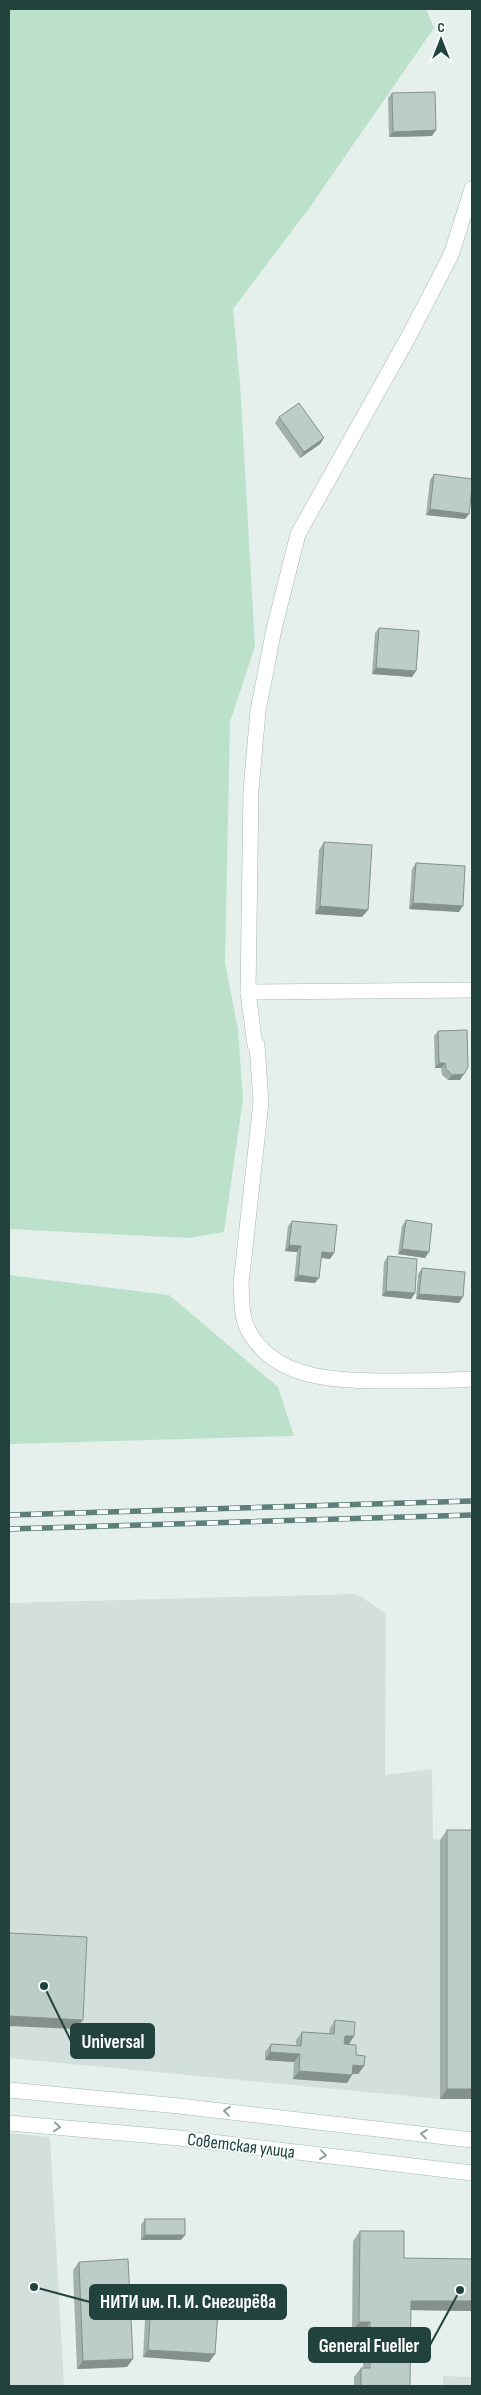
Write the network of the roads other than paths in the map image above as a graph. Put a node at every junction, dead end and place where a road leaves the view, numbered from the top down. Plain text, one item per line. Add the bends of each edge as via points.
1 (472, 189) edge
2 (472, 990) edge
3 (248, 992) junction
4 (472, 1379) edge
5 (9, 2090) edge
6 (9, 2123) edge
7 (472, 2140) edge
8 (472, 2173) edge

1 - 3 street via 451,256 298,534 258,711 251,790
2 - 3 street
3 - 4 street via 257,1045 261,1102 241,1284 243,1315 248,1330 264,1353 294,1370 330,1379 431,1382
7 -> 5 street, Советская улица
6 -> 8 street, Советская улица via 179,2138

